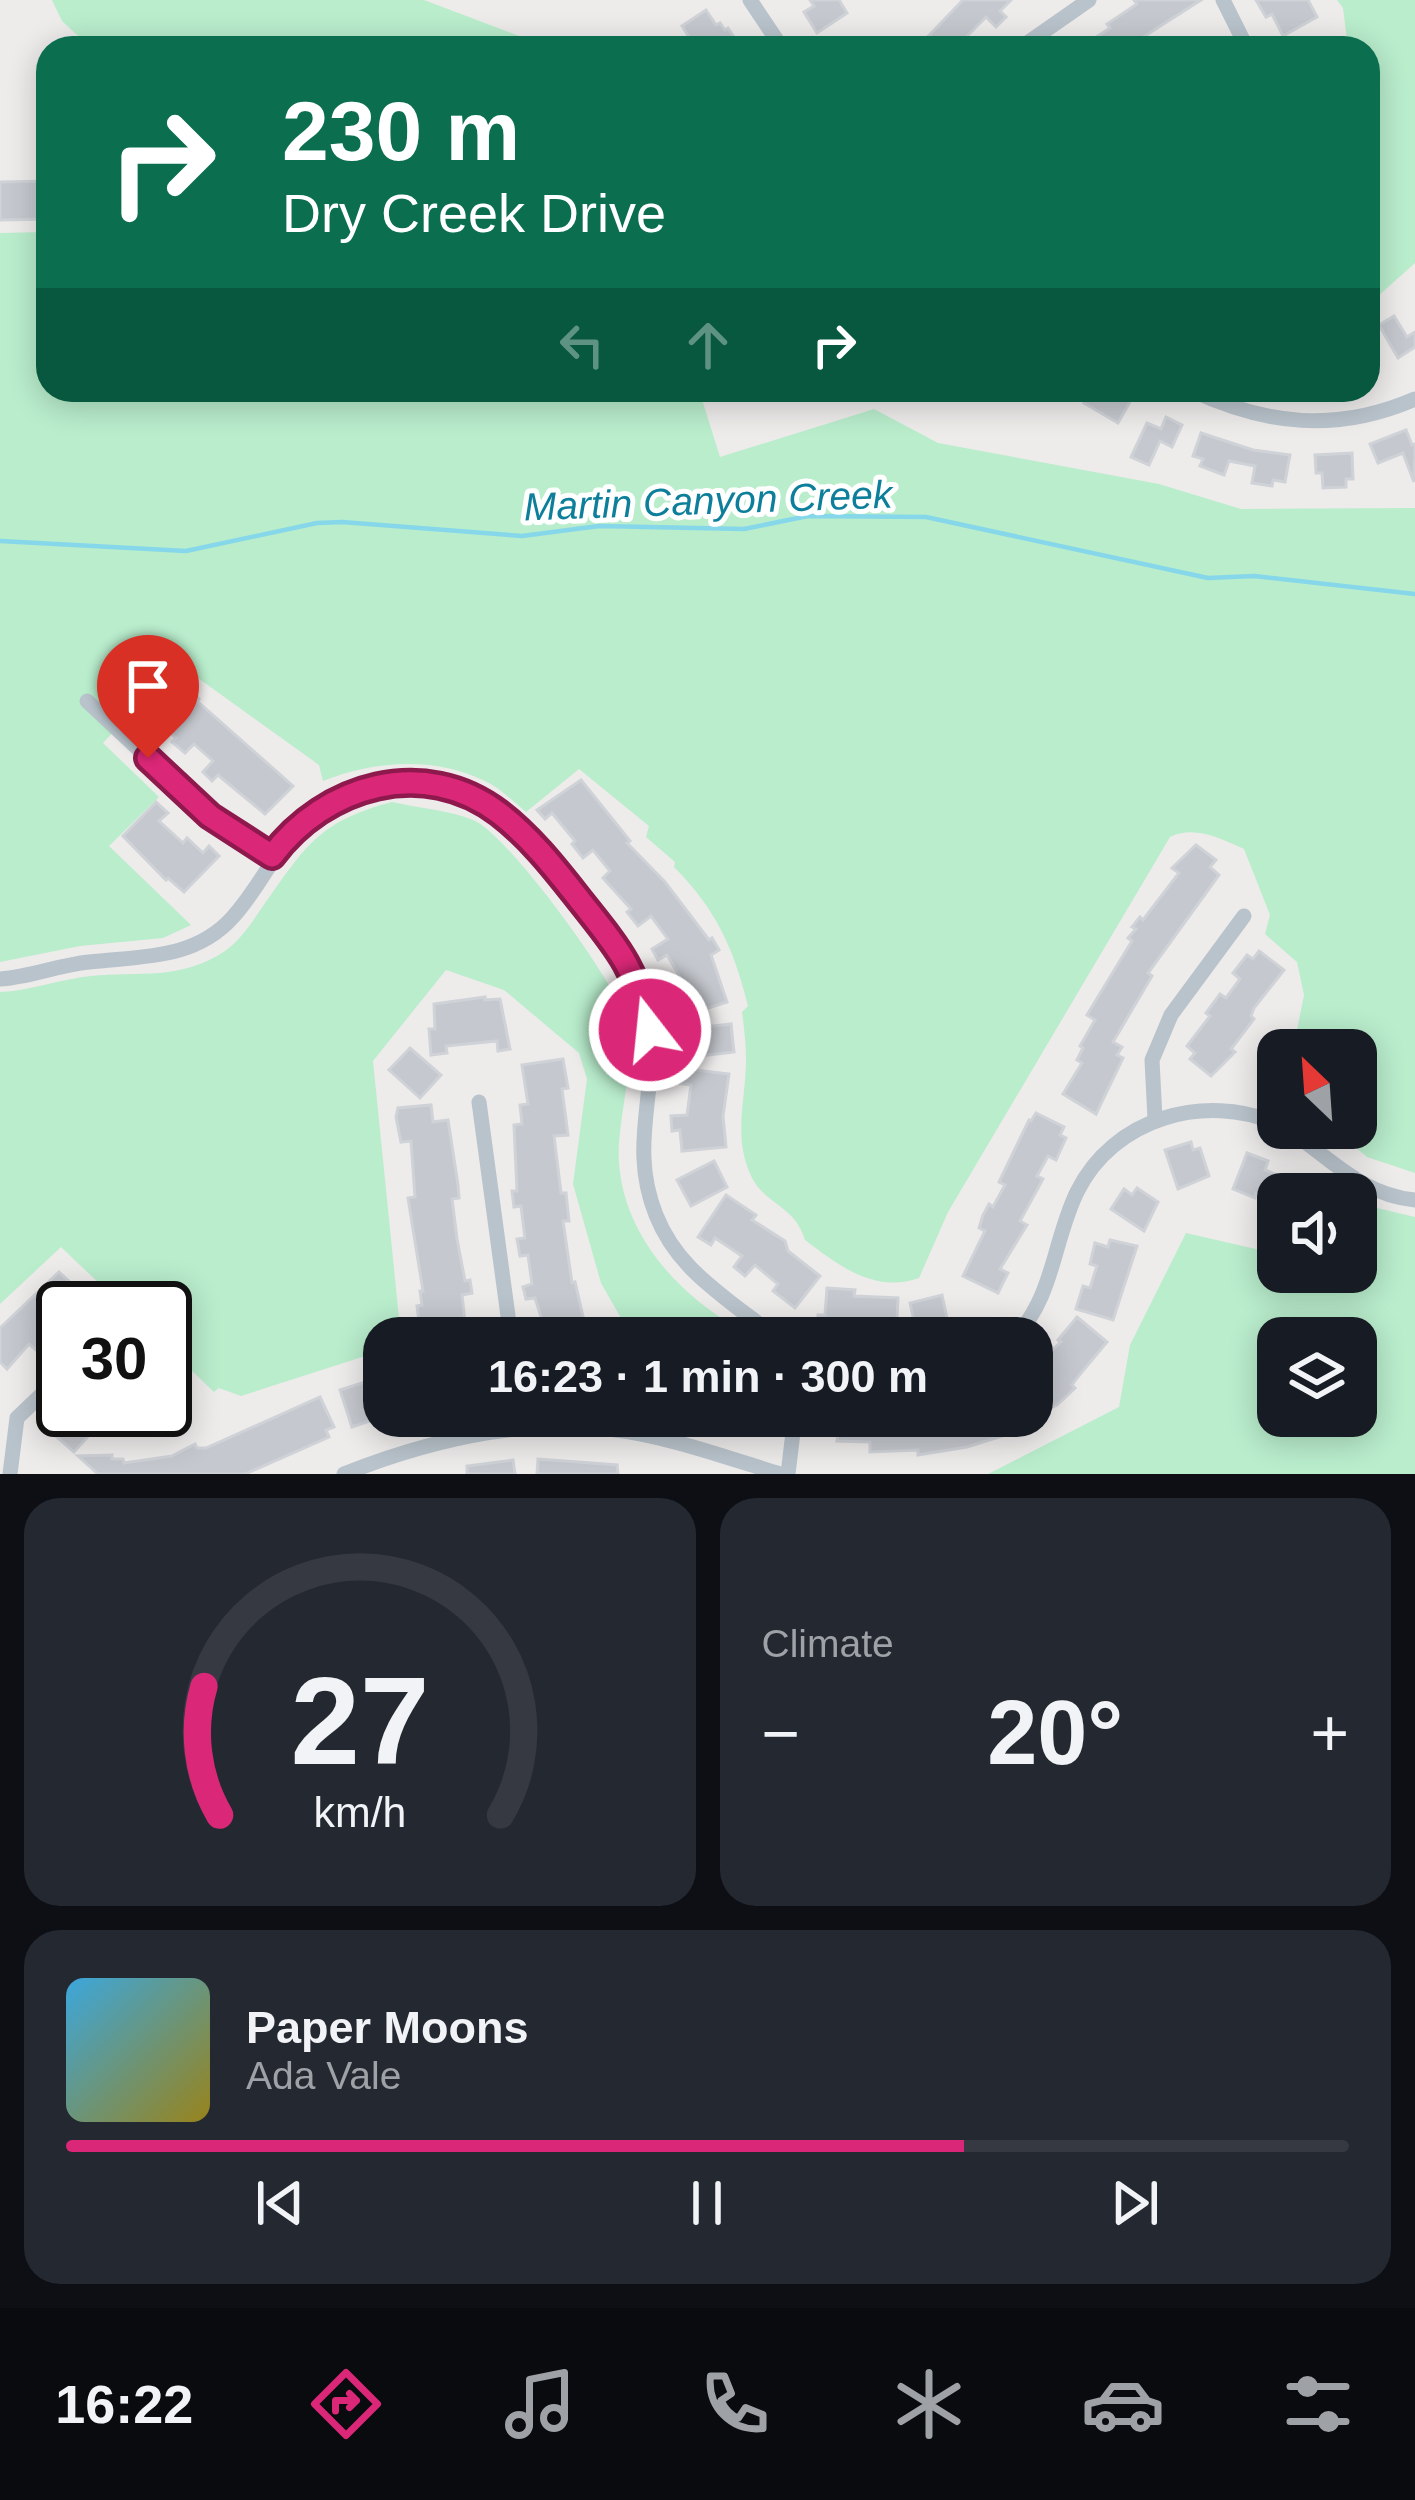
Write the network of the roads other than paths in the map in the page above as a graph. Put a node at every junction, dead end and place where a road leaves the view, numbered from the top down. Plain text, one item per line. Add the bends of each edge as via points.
1 (750, 0) edge
2 (1089, 0) edge
3 (1223, 0) edge
4 (774, 36) edge
5 (1037, 36) edge
6 (1241, 36) edge
7 (1415, 399) edge
8 (1222, 402) edge
9 (87, 701) dead end
10 (272, 856) junction
11 (1244, 916) dead end
12 (0, 979) edge
13 (479, 1102) dead end
14 (1257, 1117) edge
15 (1155, 1119) junction
16 (1313, 1149) edge
17 (1415, 1200) edge
18 (508, 1317) edge
19 (748, 1317) edge
20 (1028, 1317) edge
21 (36, 1400) edge
22 (460, 1437) edge
23 (641, 1437) edge
24 (792, 1437) edge
25 (10, 1474) edge
26 (344, 1474) edge
27 (784, 1474) edge

1 - 4 street
2 - 5 street
3 - 6 street
7 - 8 street via 1387,412 1305,422
9 - 10 street via 210,816
10 - 12 street via 233,917 208,938 142,960
10 - 19 street via 303,822 341,798 421,783 446,786 499,813 548,860 630,963 643,1001 650,1047 643,1166 657,1219 688,1268
11 - 15 street via 1171,1015 1153,1060
13 - 18 street
14 - 15 street via 1208,1109
15 - 20 street via 1089,1171
16 - 17 street via 1380,1194
21 - 25 street via 17,1418
22 - 26 street
23 - 27 street
24 - 27 street

